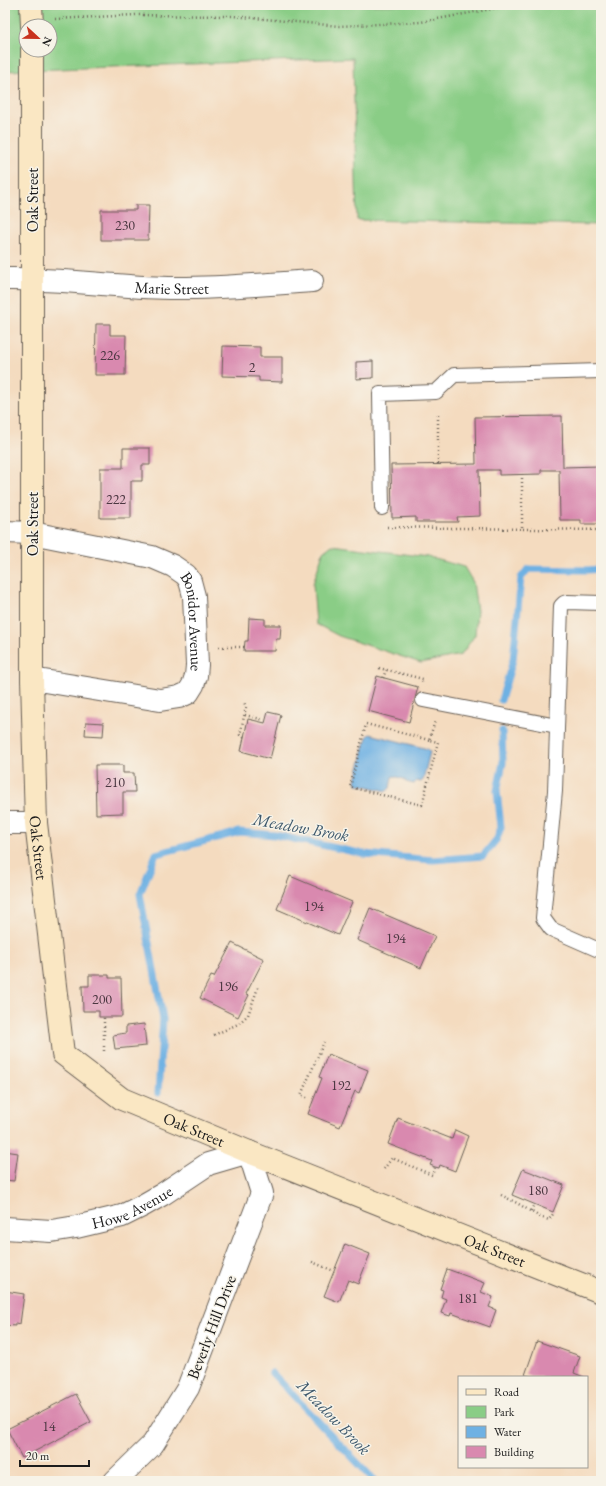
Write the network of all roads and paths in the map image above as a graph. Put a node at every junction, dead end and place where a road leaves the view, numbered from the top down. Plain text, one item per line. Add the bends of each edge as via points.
1 (513, 5) edge
2 (32, 17) edge
3 (32, 58) edge
4 (5, 279) edge
5 (32, 279) junction
6 (312, 281) dead end
7 (601, 371) edge
8 (438, 414) dead end
9 (438, 464) dead end
10 (522, 474) dead end
11 (382, 508) joint
12 (522, 529) junction
13 (601, 530) edge
14 (5, 532) edge
15 (32, 533) junction
16 (601, 603) edge
17 (379, 668) dead end
18 (386, 670) junction
19 (383, 678) dead end
20 (32, 679) junction
21 (423, 700) joint
22 (244, 702) dead end
23 (440, 703) junction
24 (245, 715) junction
25 (264, 720) dead end
26 (557, 726) junction
27 (244, 737) dead end
28 (429, 740) junction
29 (5, 823) edge
30 (36, 823) junction
31 (601, 951) edge
32 (259, 985) dead end
33 (104, 1017) dead end
34 (214, 1035) dead end
35 (324, 1042) dead end
36 (104, 1051) dead end
37 (307, 1098) dead end
38 (250, 1152) junction
39 (435, 1167) dead end
40 (384, 1169) dead end
41 (501, 1195) dead end
42 (534, 1204) dead end
43 (531, 1211) junction
44 (553, 1214) dead end
45 (5, 1228) edge
46 (312, 1262) dead end
47 (334, 1271) dead end
48 (601, 1292) edge
49 (115, 1481) edge

1 - 2 path via 421,22 339,26 232,16
3 - 5 street, Oak Street
4 - 5 street, Marie Street
5 - 6 street, Marie Street via 170,288
5 - 15 street, Oak Street
7 - 11 lane via 454,375 436,392 380,394
8 - 9 path
10 - 12 path
11 - 12 path via 373,516 374,527
12 - 13 path
14 - 15 street
15 - 20 street, Oak Street
15 - 20 street, Bonidor Avenue via 152,557 180,570 190,581 194,596 197,664 196,676 188,693 160,700
16 - 26 lane via 567,602 561,606
17 - 18 path
18 - 19 path
18 - 21 path via 422,679 420,687
20 - 30 street, Oak Street
21 - 23 lane
22 - 24 path
23 - 26 lane
23 - 28 path
24 - 25 path
24 - 27 path via 240,735
26 - 31 lane via 555,791 543,918 551,929
28 - 28 path via 438,742 422,805 350,787 366,724
29 - 30 street
30 - 38 street, Oak Street via 63,1054 122,1099
32 - 34 path via 248,1015 238,1024
33 - 36 path
35 - 37 path via 301,1095
38 - 45 street, Howe Avenue via 208,1164 163,1194 122,1216 51,1231
38 - 48 street, Oak Street
38 - 49 street, Beverly Hill Drive via 262,1193 188,1388 153,1444
39 - 40 path via 432,1175 392,1158
41 - 43 path
42 - 43 path
43 - 44 path via 540,1218 549,1220
46 - 47 path

